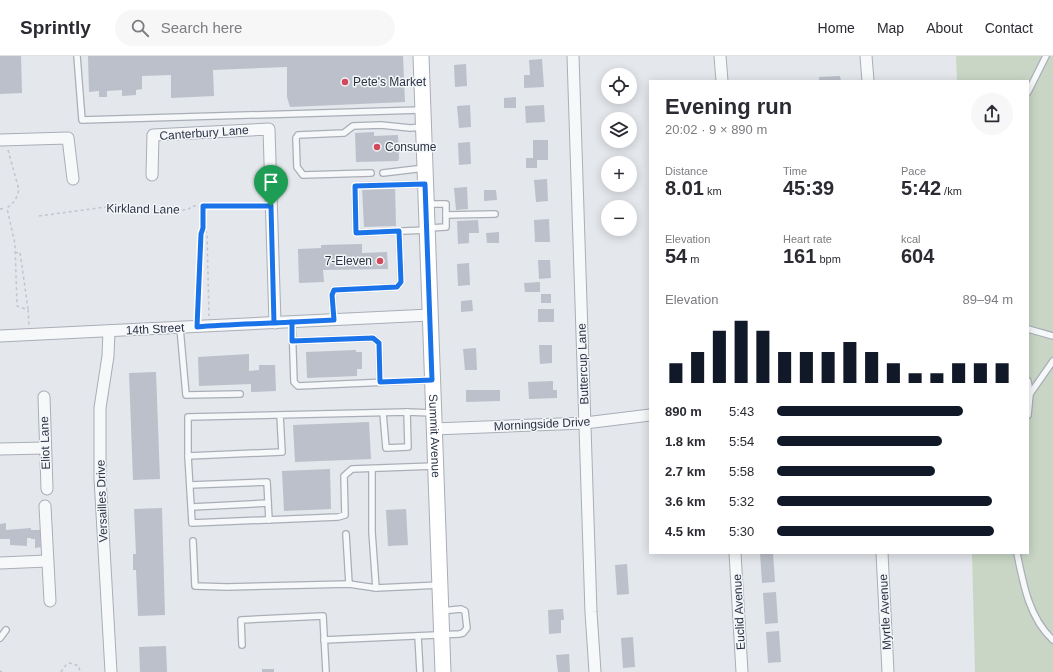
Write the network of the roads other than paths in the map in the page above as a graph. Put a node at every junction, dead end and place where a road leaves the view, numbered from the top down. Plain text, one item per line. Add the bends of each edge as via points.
1 (77, 56) edge
2 (421, 56) edge
3 (573, 56) edge
4 (720, 56) edge
5 (866, 56) edge
6 (1047, 57) edge
7 (722, 80) edge
8 (868, 80) edge
9 (1029, 90) edge
10 (423, 110) junction
11 (424, 127) junction
12 (3, 140) edge
13 (425, 168) junction
14 (372, 173) dead end
15 (383, 173) dead end
16 (152, 175) dead end
17 (73, 179) dead end
18 (425, 184) junction
19 (426, 204) junction
20 (495, 214) dead end
21 (446, 215) junction
22 (427, 229) junction
23 (399, 231) junction
24 (430, 316) junction
25 (334, 320) junction
26 (292, 322) junction
27 (274, 323) junction
28 (180, 328) junction
29 (1029, 329) edge
30 (109, 331) junction
31 (0, 336) edge
32 (1053, 336) edge
33 (292, 341) junction
34 (1053, 361) edge
35 (432, 380) junction
36 (380, 382) junction
37 (1029, 388) edge
38 (240, 394) dead end
39 (1030, 394) junction
40 (44, 397) dead end
41 (1029, 404) edge
42 (407, 412) junction
43 (383, 413) junction
44 (434, 413) junction
45 (280, 415) junction
46 (649, 415) edge
47 (585, 423) junction
48 (434, 429) junction
49 (45, 448) junction
50 (0, 449) edge
51 (188, 456) junction
52 (436, 466) junction
53 (372, 469) junction
54 (190, 485) junction
55 (47, 490) dead end
56 (268, 503) junction
57 (46, 506) dead end
58 (192, 507) junction
59 (269, 520) junction
60 (346, 534) dead end
61 (193, 541) dead end
62 (735, 554) edge
63 (882, 554) edge
64 (1017, 554) edge
65 (47, 561) junction
66 (0, 563) edge
67 (349, 584) junction
68 (440, 585) junction
69 (376, 588) junction
70 (50, 601) dead end
71 (441, 611) junction
72 (0, 630) edge
73 (442, 635) junction
74 (418, 636) junction
75 (0, 638) edge
76 (324, 640) junction
77 (1053, 640) edge
78 (242, 645) dead end
79 (111, 672) edge
80 (326, 672) edge
81 (420, 672) edge
82 (443, 672) edge
83 (595, 672) edge
84 (742, 672) edge
85 (888, 672) edge

1 - 10 lane via 82,120
2 - 10 main road, Summit Avenue
3 - 47 street, Buttercup Lane
4 - 7 street
5 - 8 street
6 - 9 lane
10 - 11 main road, Summit Avenue
11 - 13 main road, Summit Avenue
11 - 14 lane via 353,126 344,133 298,135 296,138 297,167 304,175
12 - 17 street via 68,138
13 - 15 lane
13 - 18 main road, Summit Avenue
16 - 27 street, Canterbury Lane via 153,135 268,129
18 - 19 main road, Summit Avenue
18 - 23 lane via 355,186 356,233
19 - 21 lane via 446,204
19 - 22 main road, Summit Avenue
20 - 21 lane
21 - 22 lane via 446,227
22 - 23 lane
22 - 24 main road, Summit Avenue
23 - 25 lane via 401,282 397,287 334,290
24 - 25 street, 14th Street
24 - 35 main road, Summit Avenue
25 - 26 street, 14th Street
26 - 27 street, 14th Street
26 - 33 lane
27 - 28 street, 14th Street
28 - 30 street, 14th Street
28 - 38 lane via 186,395
29 - 32 lane
30 - 31 street, 14th Street
30 - 79 street, Versailles Drive via 100,408 100,478
33 - 36 lane via 373,338 379,343
33 - 36 lane via 294,382 298,386
34 - 39 lane
35 - 36 lane
35 - 44 main road, Summit Avenue
37 - 39 lane
39 - 41 lane
40 - 49 street, Eliot Lane
42 - 43 lane
42 - 43 lane via 408,447 386,448
42 - 44 lane
43 - 45 lane
44 - 48 main road, Summit Avenue
45 - 51 lane via 188,418
45 - 51 lane via 282,452
46 - 47 street, Morningside Drive
47 - 48 street, Morningside Drive
47 - 83 street, Buttercup Lane
48 - 52 main road, Summit Avenue
49 - 50 street
49 - 55 street, Eliot Lane
51 - 54 lane
52 - 53 lane
52 - 68 main road, Summit Avenue
53 - 59 lane via 352,469 344,476 345,515
53 - 69 lane via 372,532
54 - 56 lane via 268,482
54 - 58 lane
56 - 58 lane
56 - 59 lane
57 - 65 street
58 - 59 lane via 192,523
60 - 67 lane
61 - 67 lane via 195,586
62 - 84 street, Euclid Avenue
63 - 85 street, Myrtle Avenue
64 - 77 lane via 1029,600 1037,619
65 - 66 street
65 - 70 street
67 - 69 lane
68 - 69 lane
68 - 71 main road, Summit Avenue
71 - 73 main road, Summit Avenue
71 - 73 lane via 464,610 467,628 459,634
72 - 75 lane via 6,630
73 - 74 lane
73 - 82 main road, Summit Avenue
74 - 76 lane
74 - 81 lane
76 - 78 lane via 323,616 241,620
76 - 80 lane

